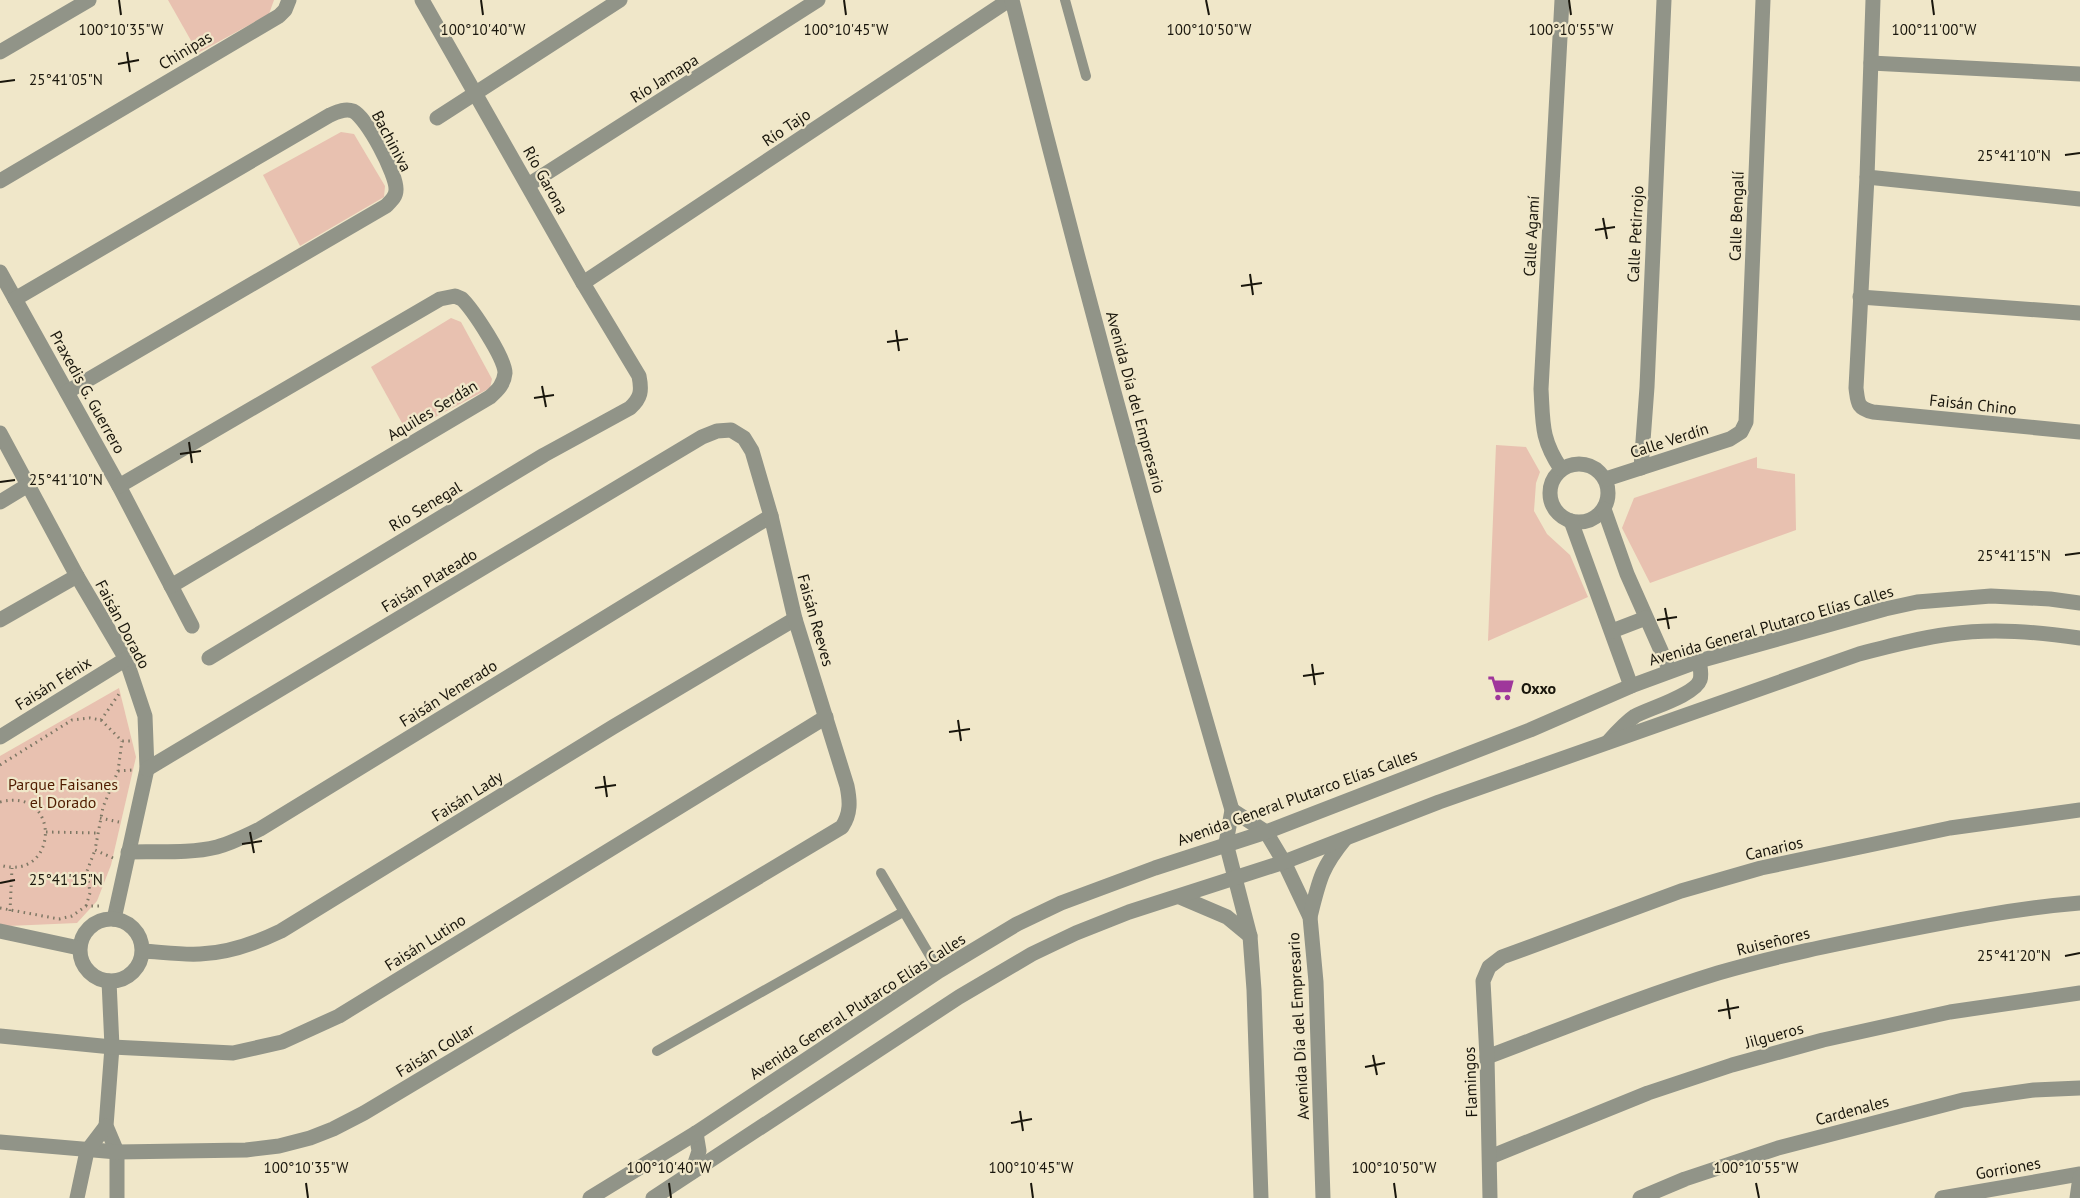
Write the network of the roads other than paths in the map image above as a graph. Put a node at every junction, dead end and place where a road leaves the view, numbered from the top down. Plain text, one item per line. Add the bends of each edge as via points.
1 (89, 0) edge
2 (290, 0) edge
3 (423, 0) edge
4 (620, 0) edge
5 (818, 0) edge
6 (1011, 0) edge
7 (1065, 0) edge
8 (1562, 0) edge
9 (1664, 0) edge
10 (1763, 0) edge
11 (1873, 0) edge
12 (0, 52) edge
13 (1871, 63) junction
14 (2080, 75) edge
15 (1086, 76) dead end
16 (476, 93) junction
17 (437, 118) dead end
18 (1867, 177) junction
19 (0, 181) edge
20 (528, 185) junction
21 (2080, 199) edge
22 (0, 272) edge
23 (583, 283) junction
24 (1860, 297) junction
25 (15, 299) junction
26 (2080, 313) edge
27 (639, 376) joint
28 (67, 392) junction
29 (731, 430) joint
30 (1741, 432) joint
31 (2080, 432) edge
32 (0, 433) edge
33 (1641, 468) junction
34 (1561, 469) junction
35 (1606, 480) junction
36 (28, 485) junction
37 (119, 486) junction
38 (0, 502) edge
39 (1604, 509) junction
40 (771, 516) junction
41 (1571, 521) junction
42 (77, 576) junction
43 (171, 586) junction
44 (2080, 603) edge
45 (1646, 618) junction
46 (795, 619) junction
47 (0, 620) edge
48 (192, 626) dead end
49 (1612, 631) junction
50 (2080, 638) edge
51 (209, 658) dead end
52 (126, 659) junction
53 (1699, 661) junction
54 (1670, 671) junction
55 (1631, 686) junction
56 (826, 717) junction
57 (0, 737) edge
58 (1605, 744) junction
59 (147, 769) junction
60 (1232, 810) junction
61 (2080, 810) edge
62 (842, 827) joint
63 (1266, 832) junction
64 (1346, 838) junction
65 (1226, 843) junction
66 (127, 857) junction
67 (1284, 862) junction
68 (881, 873) dead end
69 (1235, 878) junction
70 (1179, 897) junction
71 (2080, 903) edge
72 (115, 912) junction
73 (903, 912) junction
74 (1310, 917) junction
75 (0, 931) edge
76 (1250, 936) junction
77 (80, 948) junction
78 (142, 951) junction
79 (1489, 967) joint
80 (939, 972) junction
81 (109, 981) junction
82 (2080, 993) edge
83 (0, 1036) edge
84 (112, 1047) junction
85 (657, 1051) dead end
86 (1487, 1057) junction
87 (2080, 1088) edge
88 (106, 1126) junction
89 (696, 1133) junction
90 (0, 1142) edge
91 (87, 1151) junction
92 (117, 1152) junction
93 (1490, 1157) junction
94 (692, 1172) junction
95 (2080, 1175) edge
96 (77, 1198) edge
97 (117, 1198) edge
98 (591, 1198) edge
99 (652, 1198) edge
100 (1261, 1198) edge
101 (1323, 1198) edge
102 (1490, 1198) edge
103 (1640, 1198) edge
104 (1942, 1198) edge
105 (2077, 1198) edge

1 - 12 street
2 - 19 street, Chinipas via 279,16
3 - 16 street, Río Garona
4 - 16 street
5 - 20 street, Río Jamapa
6 - 23 street, Río Tajo
6 - 60 street, Avenida Día del Empresario via 1138,483
7 - 15 lane
8 - 34 street, Calle Agamí via 1541,389 1548,450
9 - 33 street, Calle Petirrojo
10 - 30 street, Calle Bengalí via 1746,422
11 - 13 street
13 - 14 street
13 - 18 street
16 - 17 street
16 - 20 street, Río Garona
18 - 21 street
18 - 24 street
20 - 23 street, Río Garona
22 - 25 street, Praxedis G. Guerrero
23 - 27 street, Río Garona
24 - 26 street
24 - 31 street, Faisán Chino via 1856,388 1863,410
25 - 28 street, Praxedis G. Guerrero
25 - 28 street, Bachiniva via 330,115 347,110 366,124 394,178 396,191 386,206
27 - 51 street, Río Senegal via 639,400 630,408 544,455
28 - 37 street, Praxedis G. Guerrero
29 - 40 street, Faisán Reeves via 744,438 752,450
29 - 59 street, Faisán Plateado via 702,437
30 - 33 street, Calle Verdín
32 - 36 street, Faisán Dorado
33 - 35 street, Calle Verdín
34 - 35 street via 1577,463 1594,467
34 - 41 street via 1552,479 1549,492 1552,505
35 - 39 street via 1609,495
36 - 38 street
36 - 42 street, Faisán Dorado
37 - 43 street, Praxedis G. Guerrero
37 - 43 street, Aquiles Serdán via 440,300 455,296 462,299 499,353 504,382 490,397
39 - 41 street via 1590,520
39 - 45 street
40 - 46 street, Faisán Reeves
40 - 66 street, Faisán Venerado via 250,834 217,847
41 - 49 street
42 - 47 street
42 - 52 street, Faisán Dorado
43 - 48 street, Praxedis G. Guerrero
44 - 53 street, Avenida General Plutarco Elías Calles via 1991,596 1926,601
45 - 49 street
45 - 54 street
46 - 56 street, Faisán Reeves
46 - 78 street, Faisán Lady via 281,931 249,944 200,954
49 - 55 street
50 - 58 street via 2002,631 1951,633 1906,642 1859,654
52 - 57 street, Faisán Fénix
52 - 59 street, Faisán Dorado via 145,716
53 - 54 street, Avenida General Plutarco Elías Calles
53 - 58 street via 1701,680 1697,686 1633,718
54 - 55 street, Avenida General Plutarco Elías Calles
55 - 63 street, Avenida General Plutarco Elías Calles via 1530,730
56 - 62 street, Faisán Reeves via 850,801 849,817
56 - 84 street, Faisán Lutino via 314,1029 282,1042 233,1053
58 - 64 street
59 - 66 street, Faisán Dorado
60 - 63 street, Avenida Día del Empresario
60 - 65 street, Avenida Día del Empresario
61 - 79 street, Canarios via 1950,828 1761,868 1607,917 1502,957
62 - 92 street, Faisán Collar via 333,1129 279,1146 246,1150
63 - 65 street, Avenida General Plutarco Elías Calles
63 - 67 street, Avenida Día del Empresario
64 - 67 street
64 - 74 street via 1328,860 1318,881
65 - 69 street, Avenida Día del Empresario
65 - 80 street, Avenida General Plutarco Elías Calles via 1061,903 1017,924
66 - 72 street, Faisán Dorado
67 - 69 street
67 - 74 street, Avenida Día del Empresario
68 - 73 lane
69 - 70 street
69 - 76 street, Avenida Día del Empresario
70 - 76 street via 1227,917
70 - 94 street via 1129,912 1032,954 959,997
71 - 86 street, Ruiseñores via 2034,907 1832,944 1719,973 1605,1011
72 - 77 street via 92,925 81,939
72 - 78 street via 133,927 142,942
73 - 80 lane
73 - 85 lane
74 - 101 street, Avenida Día del Empresario
75 - 77 street
76 - 100 street, Avenida Día del Empresario
77 - 81 street via 80,957 89,972
78 - 81 street via 131,974
79 - 86 street, Flamingos via 1483,981
80 - 89 street, Avenida General Plutarco Elías Calles
81 - 84 street
82 - 93 street, Jilgueros via 1950,1012 1732,1065 1648,1093
83 - 84 street, Faisán Lutino
84 - 88 street
86 - 93 street, Flamingos
87 - 103 street, Cardenales via 1963,1100 1778,1148
88 - 91 street
88 - 92 street
89 - 94 street via 699,1151
89 - 98 street, Avenida General Plutarco Elías Calles
90 - 91 street, Faisán Collar
91 - 92 street, Faisán Collar
91 - 96 street
92 - 97 street
93 - 102 street, Flamingos
94 - 99 street
95 - 104 street, Gorriones
95 - 105 street

